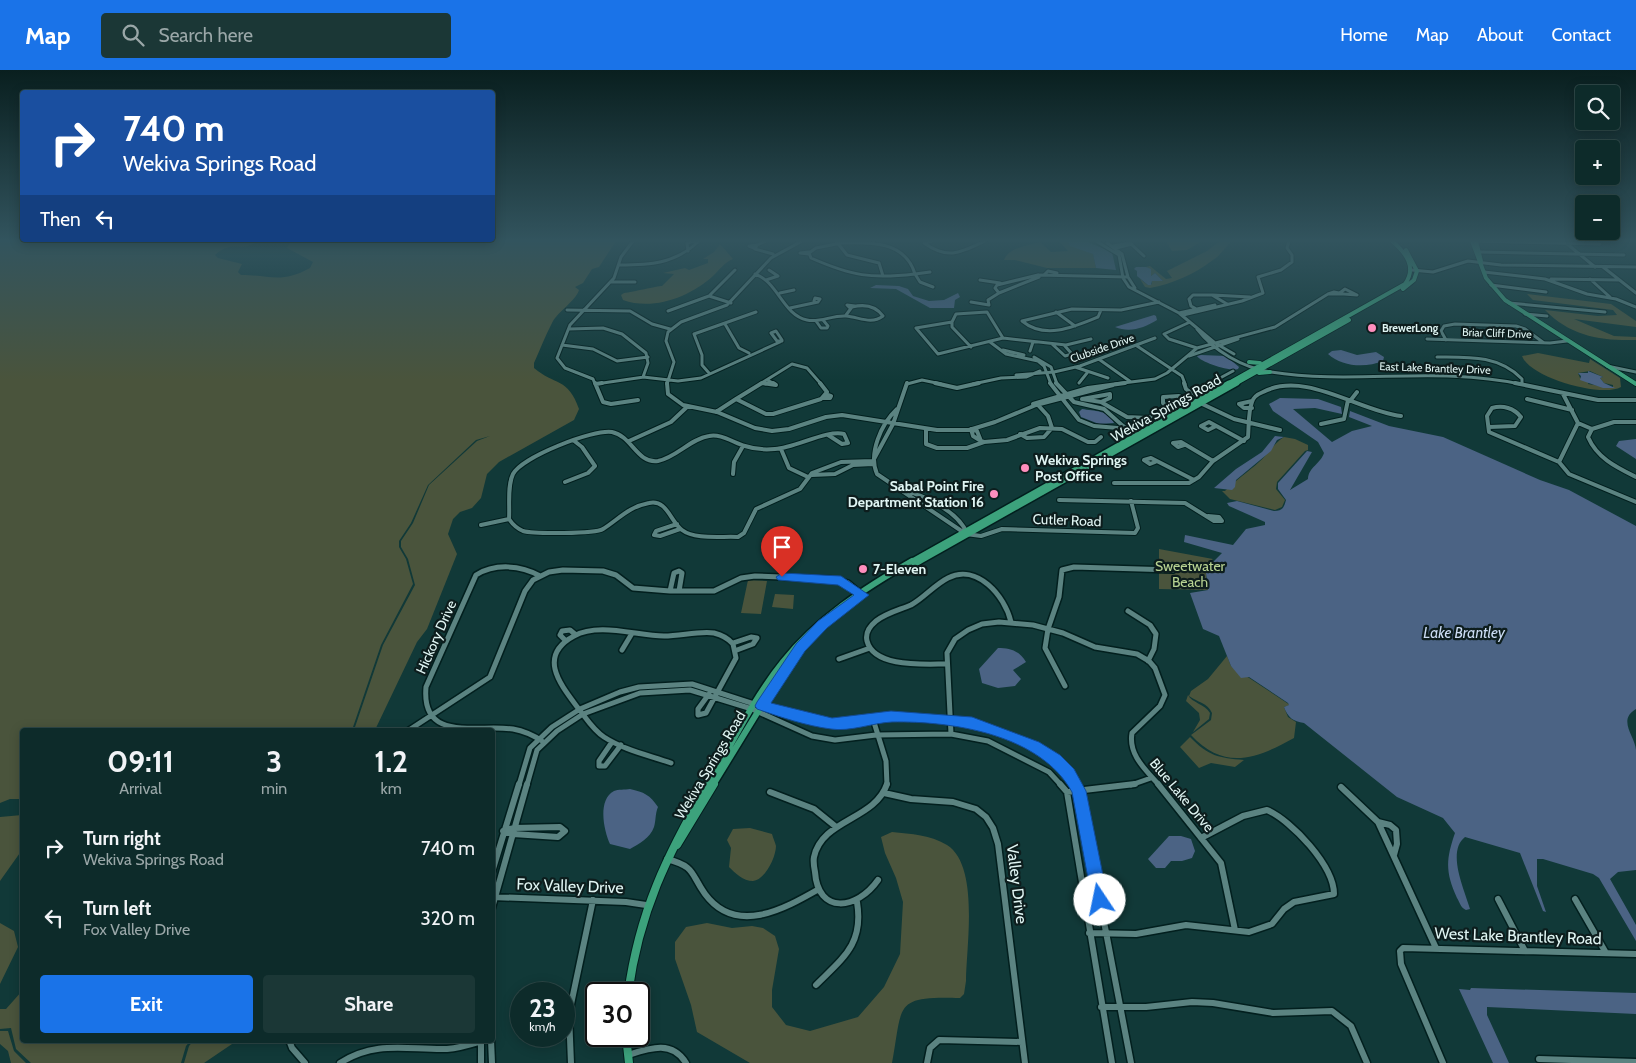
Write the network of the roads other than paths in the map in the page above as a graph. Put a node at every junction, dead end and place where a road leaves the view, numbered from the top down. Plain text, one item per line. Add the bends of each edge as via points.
1 (606, 287) edge
2 (718, 287) edge
3 (744, 287) edge
4 (774, 287) edge
5 (995, 287) edge
6 (1013, 287) edge
7 (1130, 287) edge
8 (1262, 287) edge
9 (1399, 287) edge
10 (1406, 287) edge
11 (1493, 287) edge
12 (1509, 287) edge
13 (1569, 287) edge
14 (1599, 287) edge
15 (794, 290) dead end
16 (1546, 292) dead end
17 (780, 293) junction
18 (999, 293) junction
19 (1340, 293) dead end
20 (710, 295) junction
21 (1212, 295) junction
22 (1252, 297) junction
23 (1611, 298) junction
24 (732, 302) junction
25 (814, 302) dead end
26 (971, 302) dead end
27 (1159, 302) junction
28 (1509, 303) junction
29 (1226, 305) junction
30 (1636, 307) edge
31 (790, 308) junction
32 (1196, 308) junction
33 (567, 310) dead end
34 (583, 310) junction
35 (1101, 310) junction
36 (668, 312) dead end
37 (756, 312) dead end
38 (1056, 312) junction
39 (1200, 312) junction
40 (1605, 312) dead end
41 (1181, 314) junction
42 (1524, 314) junction
43 (846, 315) junction
44 (1547, 316) dead end
45 (824, 319) junction
46 (817, 321) junction
47 (952, 322) junction
48 (1190, 322) junction
49 (724, 324) junction
50 (1075, 326) junction
51 (569, 329) junction
52 (670, 329) junction
53 (1243, 335) junction
54 (1003, 338) junction
55 (1091, 338) dead end
56 (1155, 338) dead end
57 (1427, 339) dead end
58 (1446, 340) junction
59 (1567, 341) junction
60 (780, 342) dead end
61 (990, 342) junction
62 (1033, 342) junction
63 (1300, 342) junction
64 (1544, 343) junction
65 (1052, 344) junction
66 (1214, 344) junction
67 (1064, 345) junction
68 (562, 346) junction
69 (1137, 346) junction
70 (1220, 346) junction
71 (971, 347) junction
72 (1197, 348) junction
73 (999, 349) junction
74 (1030, 351) dead end
75 (750, 353) junction
76 (1289, 354) junction
77 (648, 357) junction
78 (1437, 357) dead end
79 (1184, 359) junction
80 (1100, 360) junction
81 (1249, 362) junction
82 (1262, 363) junction
83 (1607, 366) junction
84 (1075, 367) junction
85 (1255, 367) junction
86 (1623, 368) junction
87 (1636, 368) edge
88 (1171, 369) junction
89 (1628, 369) junction
90 (1261, 370) junction
91 (1233, 371) dead end
92 (1048, 372) junction
93 (1054, 372) junction
94 (1270, 372) junction
95 (1636, 372) edge
96 (709, 373) junction
97 (1087, 373) junction
98 (1618, 373) junction
99 (1254, 374) junction
100 (643, 377) junction
101 (670, 378) junction
102 (1108, 378) dead end
103 (767, 380) junction
104 (762, 383) junction
105 (1079, 383) dead end
106 (1132, 383) junction
107 (596, 384) junction
108 (1522, 384) junction
109 (1636, 384) edge
110 (1357, 392) dead end
111 (1194, 394) junction
112 (1563, 394) junction
113 (1067, 395) junction
114 (1062, 396) junction
115 (735, 399) junction
116 (1185, 399) junction
117 (1527, 399) dead end
118 (638, 400) dead end
119 (1349, 400) junction
120 (1636, 400) edge
121 (1252, 401) junction
122 (1101, 402) junction
123 (1200, 402) junction
124 (1038, 405) junction
125 (688, 406) junction
126 (1168, 408) junction
127 (1252, 408) junction
128 (897, 409) junction
129 (1023, 410) junction
130 (1572, 410) junction
131 (718, 413) junction
132 (1400, 416) dead end
133 (886, 422) junction
134 (1636, 422) edge
135 (893, 424) junction
136 (1250, 424) junction
137 (1321, 424) dead end
138 (1578, 424) junction
139 (1216, 426) junction
140 (1489, 426) junction
141 (1052, 428) junction
142 (926, 429) junction
143 (1592, 429) junction
144 (971, 430) junction
145 (1280, 430) dead end
146 (1020, 434) junction
147 (828, 435) junction
148 (1137, 436) junction
149 (1101, 437) dead end
150 (572, 440) junction
151 (628, 441) junction
152 (1244, 441) junction
153 (982, 442) junction
154 (1184, 445) dead end
155 (743, 446) junction
156 (781, 449) junction
157 (1154, 460) dead end
158 (1213, 461) junction
159 (873, 462) junction
160 (1559, 462) junction
161 (733, 474) dead end
162 (808, 477) junction
163 (1636, 477) edge
164 (1194, 480) junction
165 (565, 482) dead end
166 (1114, 483) dead end
167 (896, 488) junction
168 (1059, 500) dead end
169 (1131, 501) junction
170 (1636, 502) edge
171 (927, 506) junction
172 (942, 508) junction
173 (1009, 509) junction
174 (1208, 516) dead end
175 (509, 519) junction
176 (481, 525) dead end
177 (679, 527) junction
178 (964, 530) junction
179 (1172, 570) dead end
180 (540, 576) junction
181 (670, 591) junction
182 (679, 591) junction
183 (861, 594) junction
184 (1128, 610) dead end
185 (1011, 622) junction
186 (1048, 629) junction
187 (576, 635) junction
188 (631, 635) junction
189 (566, 641) junction
190 (733, 643) junction
191 (870, 648) junction
192 (622, 650) dead end
193 (737, 650) junction
194 (839, 659) dead end
195 (1148, 661) junction
196 (946, 664) junction
197 (1065, 686) dead end
198 (646, 689) junction
199 (716, 693) junction
200 (708, 694) junction
201 (757, 707) junction
202 (581, 712) junction
203 (430, 715) junction
204 (873, 719) junction
205 (950, 720) junction
206 (411, 728) edge
207 (452, 728) edge
208 (495, 729) edge
209 (951, 734) junction
210 (876, 735) junction
211 (540, 739) junction
212 (612, 742) junction
213 (545, 743) junction
214 (621, 745) junction
215 (671, 763) dead end
216 (1151, 778) junction
217 (1341, 787) dead end
218 (1079, 791) junction
219 (770, 792) dead end
220 (1067, 792) junction
221 (884, 793) junction
222 (1378, 822) junction
223 (835, 826) junction
224 (504, 831) junction
225 (514, 831) junction
226 (1201, 838) junction
227 (1394, 855) junction
228 (667, 859) junction
229 (495, 862) edge
230 (878, 880) dead end
231 (818, 889) junction
232 (495, 894) edge
233 (495, 897) edge
234 (1575, 898) dead end
235 (1498, 899) dead end
236 (593, 900) junction
237 (857, 902) junction
238 (646, 905) junction
239 (1235, 930) junction
240 (1089, 933) junction
241 (1107, 934) junction
242 (1436, 948) junction
243 (1525, 950) junction
244 (1606, 952) junction
245 (1636, 954) edge
246 (630, 982) edge
247 (816, 985) dead end
248 (1101, 1007) junction
249 (1121, 1007) junction
250 (1022, 1042) junction
251 (290, 1043) edge
252 (474, 1043) edge
253 (482, 1043) edge
254 (491, 1043) edge
255 (628, 1059) edge
256 (1539, 1059) dead end
257 (1636, 1062) edge
258 (306, 1063) edge
259 (340, 1063) edge
260 (481, 1063) edge
261 (492, 1063) edge
262 (571, 1063) edge
263 (686, 1063) edge
264 (927, 1063) edge
265 (1025, 1063) edge
266 (1112, 1063) edge
267 (1131, 1063) edge
268 (1367, 1063) edge
269 (1443, 1063) edge

1 - 34 street
2 - 20 street
3 - 24 street
4 - 17 street
5 - 18 street
6 - 18 street
7 - 27 street
8 - 22 street via 1263,293
9 - 63 main road, Wekiva Springs Road
10 - 76 main road, Wekiva Springs Road
11 - 28 main road
12 - 16 street
13 - 23 street
14 - 23 street
15 - 17 street
17 - 31 street
18 - 26 street via 988,300 989,305
19 - 53 street via 1328,294 1295,313 1282,325
20 - 24 street
20 - 36 street
21 - 22 street
21 - 29 street
21 - 32 street via 1191,296 1191,306
22 - 29 street
23 - 30 street
24 - 52 street via 716,311 683,320
25 - 31 street
27 - 35 street via 1142,307
27 - 41 street
28 - 40 street
28 - 42 main road
29 - 32 street
29 - 39 street
31 - 46 street via 801,318
32 - 39 street
32 - 41 street
33 - 34 street
34 - 51 street
34 - 52 street via 630,311 652,324
35 - 38 street
35 - 50 street via 1098,317
37 - 49 street
38 - 50 street
38 - 50 street via 1022,321 1040,329
39 - 41 street
41 - 48 street
42 - 44 street
42 - 59 main road
43 - 43 street via 863,321 883,316 872,306 855,306
43 - 45 street
45 - 46 street via 819,316
45 - 46 street via 827,328 821,328
47 - 54 street via 956,314 989,312
47 - 71 street via 952,327
47 - 71 street via 916,330 938,354
48 - 66 street
48 - 72 street via 1164,334
49 - 75 street via 739,348
49 - 96 street via 700,330 694,335 702,355 702,365
51 - 68 street
51 - 77 street via 615,330 641,346
52 - 101 street via 666,339 674,366
53 - 66 street
53 - 70 street
54 - 61 street
54 - 62 street
55 - 67 street
56 - 69 street, Clubside Drive
57 - 58 street, Briar Cliff Drive
58 - 64 street, Briar Cliff Drive
58 - 64 street via 1441,331 1450,324 1513,325 1525,329
59 - 64 street, Briar Cliff Drive
59 - 83 main road
60 - 75 street
61 - 71 street
61 - 73 street
62 - 65 street
62 - 74 street
63 - 76 main road
63 - 82 main road, Wekiva Springs Road
65 - 67 street
65 - 67 street via 1065,356 1072,354
66 - 70 street
66 - 72 street
66 - 79 street
66 - 85 street
68 - 77 street via 593,349 617,361
68 - 107 street via 557,356 558,363 588,376
69 - 80 street, Clubside Drive
69 - 88 street
70 - 81 street
72 - 79 street
73 - 92 street via 1006,354 1038,361
73 - 93 street via 1040,359 1048,363
75 - 96 street via 738,362
76 - 90 main road, Wekiva Springs Road
77 - 100 street
78 - 108 street via 1494,361 1514,370
79 - 88 street
80 - 84 street, Clubside Drive
80 - 106 street
81 - 82 main road
81 - 85 street
82 - 85 main road, Wekiva Springs Road
83 - 86 street
83 - 98 main road
84 - 93 street, Clubside Drive
84 - 97 street
85 - 90 street, East Lake Brantley Drive
85 - 123 main road, Wekiva Springs Road
86 - 89 street
86 - 98 street via 1618,369
87 - 89 street
88 - 106 street via 1155,379
88 - 111 street via 1183,377 1183,384
89 - 95 street
90 - 94 street, East Lake Brantley Drive
90 - 99 main road, Wekiva Springs Road
91 - 111 street
92 - 93 street, Clubside Drive
92 - 114 street via 1050,383
92 - 128 street, Clubside Drive via 957,388 922,380 912,381 906,386
93 - 113 street via 1056,383
94 - 99 main road
94 - 108 street, East Lake Brantley Drive via 1464,376
96 - 101 street via 690,380
97 - 102 street
97 - 105 street
98 - 109 main road
99 - 123 main road, Wekiva Springs Road
100 - 101 street
100 - 107 street
101 - 125 street via 667,392 670,397
103 - 104 street
103 - 104 street via 776,385
103 - 115 street via 785,367 799,364 807,368 831,396 773,414 766,414
104 - 115 street
106 - 113 street
107 - 118 street via 603,402
108 - 112 street, East Lake Brantley Drive
110 - 119 street
111 - 116 street
112 - 120 street, East Lake Brantley Drive via 1604,401
112 - 130 street
113 - 114 street
113 - 148 street via 1078,404 1104,409
114 - 124 street
114 - 129 street via 1044,399
114 - 148 street via 1073,415 1087,425 1118,428
115 - 131 street
116 - 126 street
116 - 126 street via 1163,397
117 - 130 street
119 - 121 street via 1318,390 1280,388 1266,390
119 - 132 street via 1383,414
119 - 137 street via 1344,419
121 - 127 street
121 - 127 street via 1240,404 1244,408
122 - 122 street via 1110,398 1110,394 1082,398
122 - 126 street via 1126,417 1144,419
123 - 136 street
123 - 148 main road, Wekiva Springs Road
124 - 129 street
124 - 141 street via 1048,416
125 - 131 street
125 - 151 street via 671,422
127 - 136 street
128 - 133 street
128 - 135 street
129 - 144 street
130 - 138 street
131 - 133 street via 764,431 792,429 832,415
133 - 135 street
133 - 159 street
134 - 143 street via 1614,422
135 - 142 street
135 - 159 street
136 - 145 street
136 - 152 street
138 - 143 street
138 - 160 street
139 - 139 street via 1209,422 1201,426 1208,430
139 - 152 street
140 - 140 street via 1515,426 1520,414 1496,406 1488,413
140 - 160 street via 1489,432
141 - 146 street via 1037,428
141 - 146 street via 1044,437 1027,438
141 - 149 street via 1062,429 1088,442 1095,442
142 - 144 street
142 - 153 street via 925,442 928,446 967,448
143 - 163 street via 1588,438 1598,453
144 - 153 street via 977,432
146 - 153 street via 1000,442
147 - 147 street via 841,432 848,441 842,444
147 - 156 street
148 - 173 main road, Wekiva Springs Road
150 - 151 street via 592,432 602,432 618,434
150 - 165 street via 582,447 596,466 588,473
150 - 175 street via 514,472
151 - 155 street via 644,459 654,462 709,435
152 - 158 street
154 - 158 street
155 - 156 street
155 - 161 street via 734,462
156 - 162 street via 786,465
157 - 164 street
158 - 164 street
159 - 162 street via 858,464 835,474
159 - 162 street via 841,462
159 - 167 street via 879,478
160 - 170 street via 1569,474
162 - 177 street via 800,489 756,510 741,536 696,536 684,533
164 - 166 street via 1177,484
167 - 171 street
167 - 172 street via 918,494
168 - 169 street
169 - 174 street via 1185,504
169 - 178 street, Cutler Road via 1138,528 1135,533 1002,529 982,536
171 - 172 street
171 - 178 street
172 - 178 street
173 - 178 main road, Wekiva Springs Road
173 - 178 main road, Wekiva Springs Road
175 - 176 street
175 - 177 street via 514,527 525,532 591,533 602,530 621,514 654,502 663,505
177 - 177 street via 656,531 654,535 660,536
178 - 183 main road, Wekiva Springs Road
179 - 186 street via 1066,568 1060,573 1059,597
180 - 181 street via 556,570 603,571 616,575 633,588
180 - 203 street via 525,591 490,677
180 - 203 street, Hickory Drive via 529,569 512,568 486,569 476,575 426,687
181 - 182 street
181 - 182 street via 674,574 679,571 682,573
182 - 183 street via 714,591 741,578 755,576 832,579 848,583
183 - 201 main road, Wekiva Springs Road via 822,624 800,648
184 - 195 street via 1149,622 1155,632 1157,641
185 - 186 street
185 - 191 street via 1008,610 986,584 973,575 960,574 944,580 914,603 877,620 867,633
185 - 196 street via 980,625 961,634 950,646
186 - 195 street via 1096,648 1132,653
186 - 197 street via 1047,654
187 - 188 street via 598,630
187 - 189 street
187 - 189 street via 570,630 562,631 560,635
188 - 190 street via 714,634
188 - 192 street
189 - 202 street via 558,651 554,669 562,688
190 - 193 street
190 - 193 street via 754,636 757,638 753,644
191 - 194 street
191 - 196 street via 886,660
193 - 199 street via 730,671
195 - 216 street, Blue Lake Drive via 1160,678 1165,695 1160,706 1140,724 1131,739 1134,754
196 - 205 street
198 - 199 street via 692,684
198 - 200 street via 690,690
198 - 202 street
199 - 200 street
199 - 200 street via 706,713 698,715 698,709
199 - 201 street
201 - 204 street via 832,724
201 - 210 street via 812,736 835,740
201 - 228 main road, Wekiva Springs Road
202 - 211 street via 552,726
202 - 212 street via 594,729
202 - 213 street
203 - 206 street
203 - 207 street
204 - 205 street
204 - 210 street
205 - 209 street
205 - 218 street via 972,722 1034,746 1069,773
208 - 211 street via 512,729
209 - 210 street
209 - 220 street via 988,741 1010,751 1049,772
210 - 221 street via 887,773
211 - 213 street
211 - 224 street via 530,748 523,764
212 - 214 street
212 - 214 street via 599,761 600,766 608,764
213 - 225 street via 537,750 531,765
214 - 215 street
216 - 218 street via 1130,786
216 - 226 street, Blue Lake Drive
217 - 222 street
218 - 220 street
218 - 241 street
219 - 223 street via 817,809
220 - 240 street
221 - 223 street via 867,809
221 - 250 street, Valley Drive via 911,799 962,802 977,810 993,825
222 - 227 street
222 - 227 street via 1396,830
223 - 231 street via 815,853 814,873
224 - 225 street
224 - 229 street
225 - 225 street via 558,837 565,831 560,827
225 - 232 street
226 - 239 street, Blue Lake Drive via 1224,871
226 - 239 street via 1254,811 1267,810 1292,829 1325,865 1334,883 1334,894 1294,902 1266,927 1249,932
227 - 242 street
228 - 231 street via 690,868 714,904 735,915 765,916
228 - 238 main road, Wekiva Springs Road
230 - 237 street via 865,898
231 - 237 street via 829,900
233 - 236 street, Fox Valley Drive
234 - 244 street
235 - 243 street
236 - 238 street, Fox Valley Drive
236 - 262 street via 569,1014
237 - 247 street via 861,919 857,939
238 - 246 main road, Wekiva Springs Road
239 - 241 street via 1186,925 1147,933
240 - 241 street
240 - 248 street
241 - 249 street
242 - 243 street, West Lake Brantley Road
242 - 269 street, West Lake Brantley Road via 1409,947 1400,951 1401,964
243 - 244 street, West Lake Brantley Road
244 - 245 street, West Lake Brantley Road
248 - 249 street
248 - 266 street
249 - 267 street
249 - 268 street via 1192,1002 1272,1013 1332,1011 1353,1028
250 - 264 street via 939,1040 930,1048
250 - 265 street, Valley Drive
251 - 258 street
252 - 259 street via 450,1048 370,1049
253 - 260 street
254 - 261 street
255 - 263 street via 665,1046 680,1053
256 - 257 street

